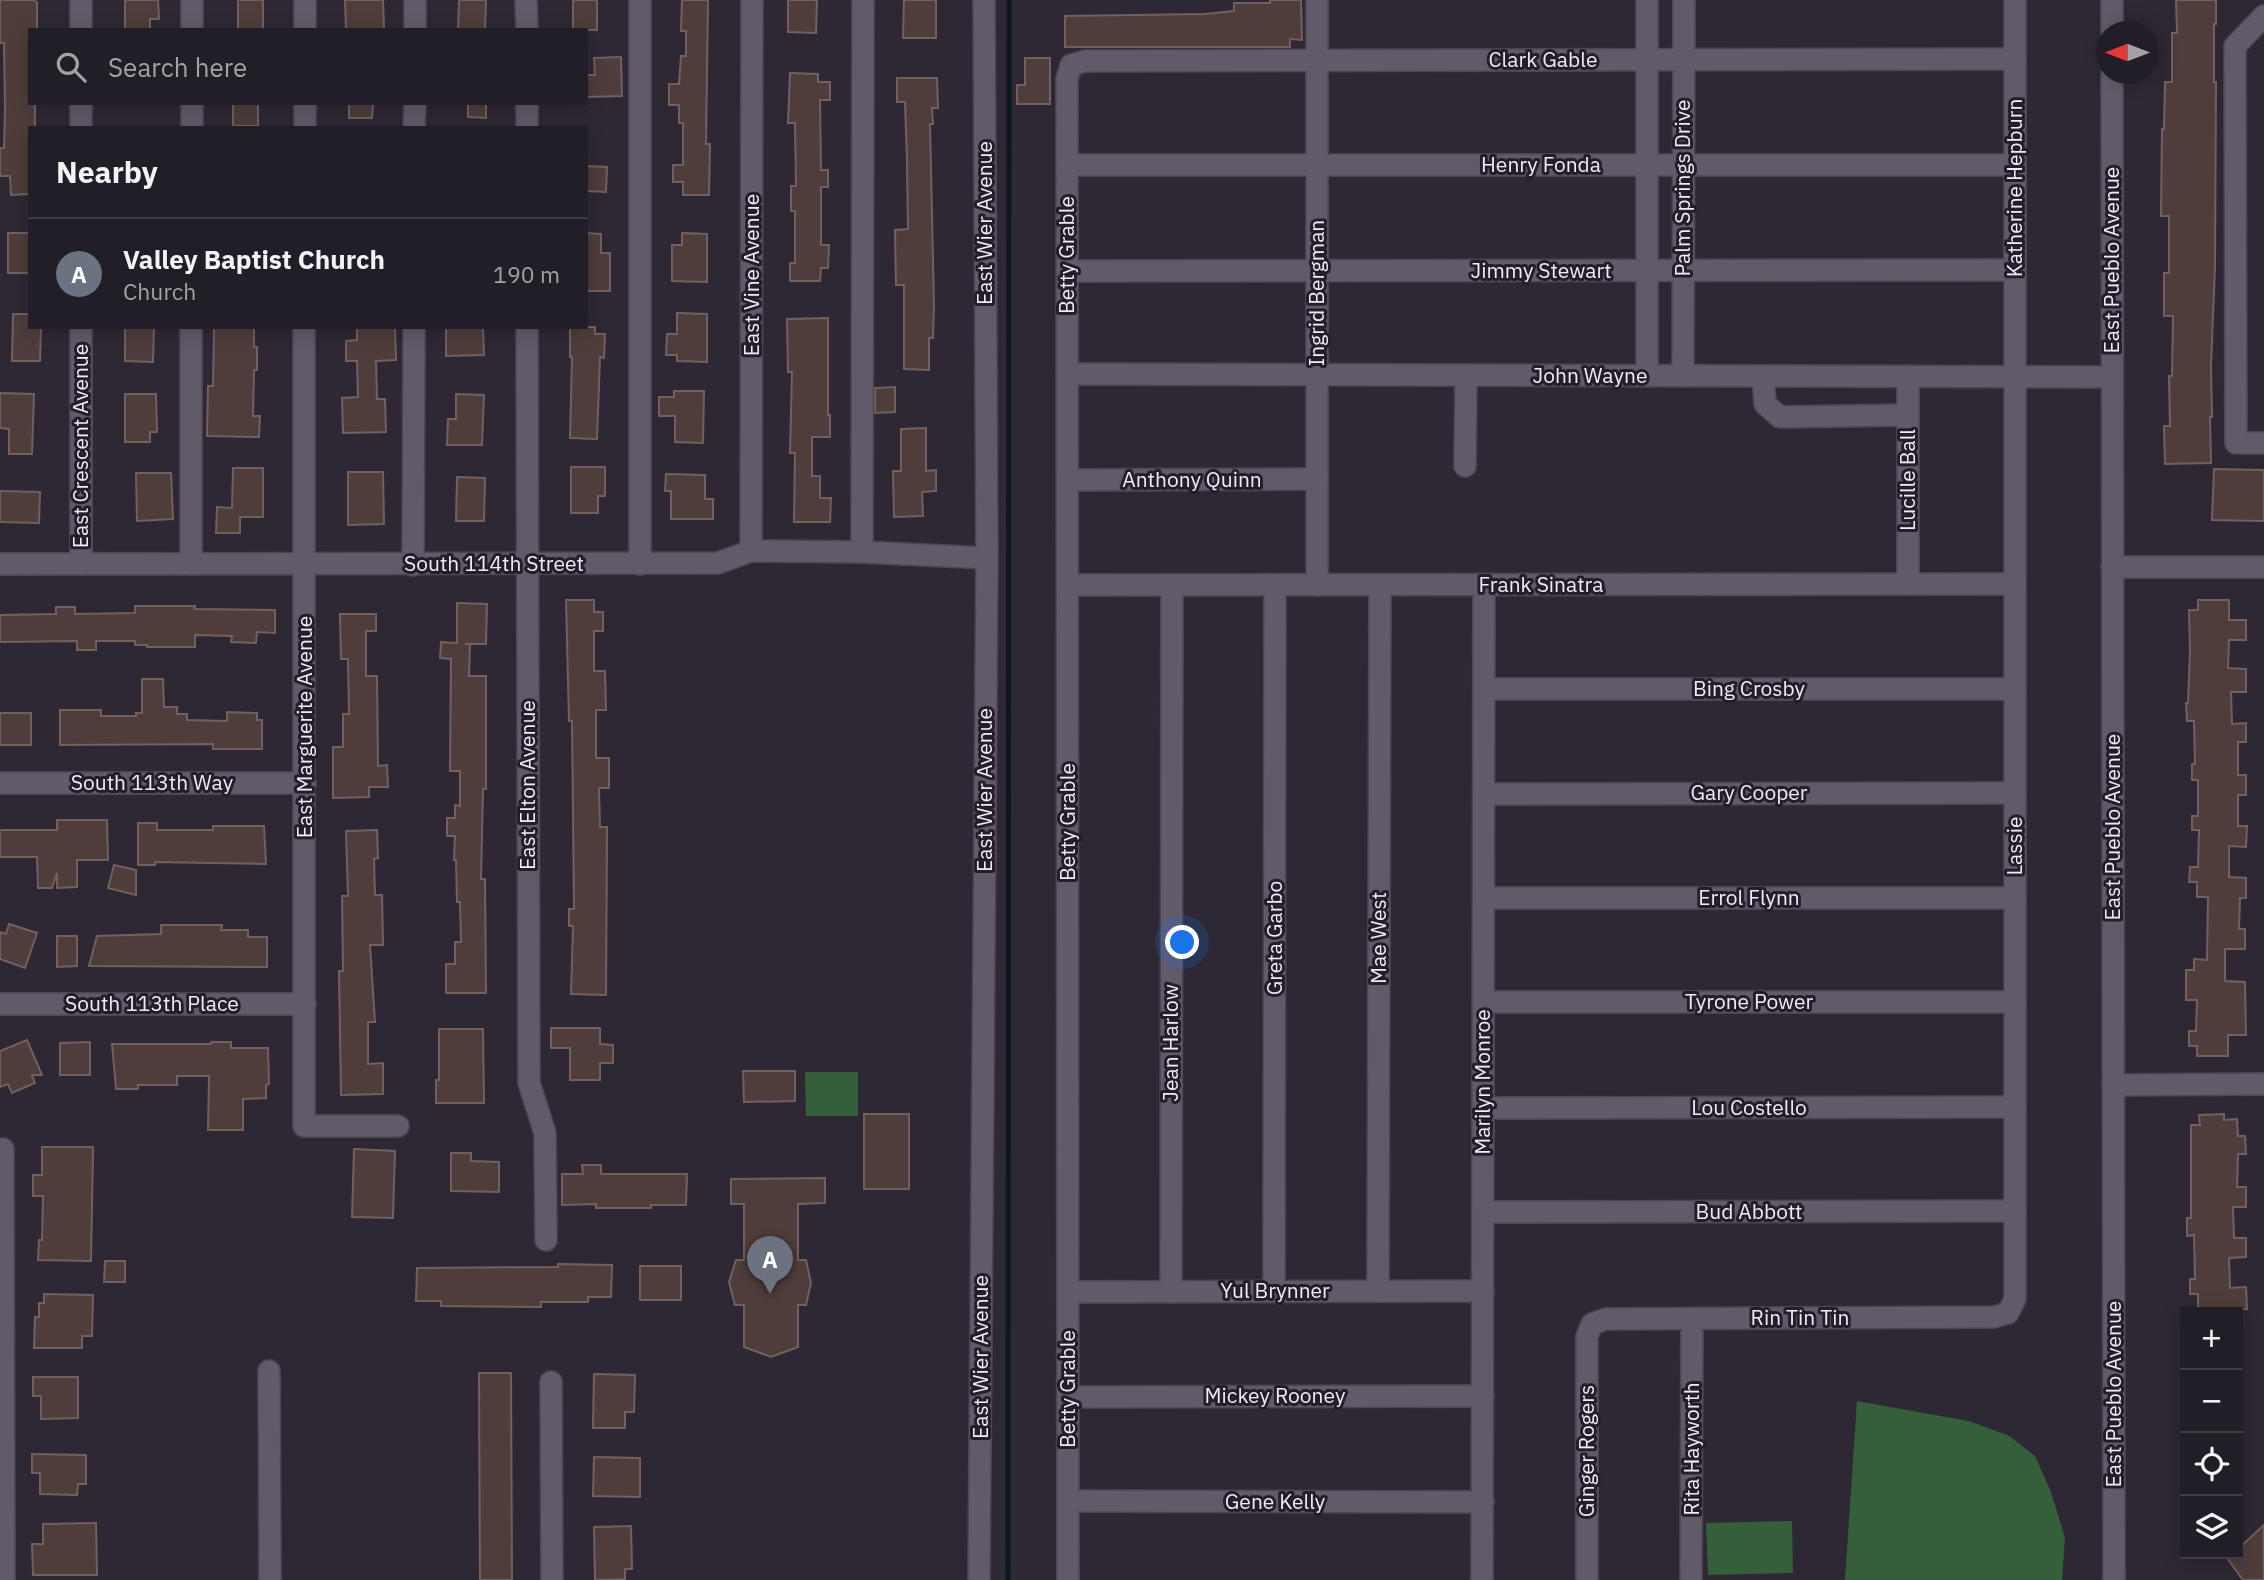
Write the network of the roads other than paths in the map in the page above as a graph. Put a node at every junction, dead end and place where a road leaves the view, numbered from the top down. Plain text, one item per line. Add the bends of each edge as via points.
1 (81, 0) edge
2 (192, 0) edge
3 (305, 0) edge
4 (415, 0) edge
5 (526, 0) edge
6 (640, 0) edge
7 (752, 0) edge
8 (863, 0) edge
9 (984, 0) edge
10 (1317, 0) edge
11 (1647, 0) edge
12 (1684, 0) edge
13 (2015, 0) edge
14 (2112, 0) edge
15 (2264, 16) edge
16 (2112, 21) edge
17 (81, 28) edge
18 (192, 28) edge
19 (305, 28) edge
20 (415, 28) edge
21 (527, 28) edge
22 (2015, 59) junction
23 (1647, 60) junction
24 (1684, 60) junction
25 (1317, 61) junction
26 (1071, 65) joint
27 (2112, 84) edge
28 (81, 105) edge
29 (192, 105) edge
30 (304, 105) edge
31 (415, 105) edge
32 (527, 105) edge
33 (81, 126) edge
34 (192, 126) edge
35 (304, 126) edge
36 (414, 126) edge
37 (527, 126) edge
38 (1067, 165) junction
39 (1317, 165) junction
40 (1647, 165) junction
41 (1684, 165) junction
42 (2015, 165) junction
43 (1683, 270) junction
44 (2015, 270) junction
45 (1067, 271) junction
46 (1317, 271) junction
47 (1647, 271) junction
48 (81, 329) edge
49 (191, 329) edge
50 (304, 329) edge
51 (414, 329) edge
52 (527, 329) edge
53 (1067, 374) junction
54 (1317, 375) junction
55 (1466, 375) junction
56 (1647, 376) junction
57 (1683, 376) junction
58 (1763, 376) junction
59 (1908, 376) junction
60 (2015, 377) junction
61 (2112, 377) junction
62 (1908, 415) junction
63 (2264, 443) edge
64 (1465, 466) dead end
65 (1317, 479) junction
66 (1068, 480) junction
67 (751, 551) junction
68 (862, 552) junction
69 (987, 558) junction
70 (0, 564) edge
71 (81, 564) junction
72 (191, 564) junction
73 (640, 564) junction
74 (304, 565) junction
75 (413, 565) junction
76 (527, 565) junction
77 (2112, 567) junction
78 (2264, 567) edge
79 (1908, 584) junction
80 (2015, 584) junction
81 (1068, 585) junction
82 (1172, 585) junction
83 (1275, 585) junction
84 (1317, 585) junction
85 (1380, 585) junction
86 (1484, 585) junction
87 (1484, 689) junction
88 (2015, 689) junction
89 (0, 783) edge
90 (305, 783) junction
91 (2015, 793) junction
92 (1484, 794) junction
93 (1484, 898) junction
94 (2015, 898) junction
95 (1483, 1002) junction
96 (2015, 1002) junction
97 (0, 1004) edge
98 (305, 1004) junction
99 (2264, 1084) edge
100 (2113, 1085) junction
101 (2015, 1107) junction
102 (1483, 1108) junction
103 (398, 1126) dead end
104 (3, 1149) dead end
105 (2015, 1211) junction
106 (1483, 1212) junction
107 (547, 1240) dead end
108 (1274, 1291) junction
109 (1378, 1291) junction
110 (1483, 1291) junction
111 (1068, 1292) junction
112 (1171, 1292) junction
113 (2008, 1313) joint
114 (1692, 1318) junction
115 (1592, 1324) joint
116 (269, 1371) dead end
117 (551, 1382) dead end
118 (1483, 1396) junction
119 (1068, 1397) junction
120 (1068, 1502) junction
121 (1483, 1502) junction
122 (4, 1580) edge
123 (270, 1580) edge
124 (552, 1580) edge
125 (979, 1580) edge
126 (1068, 1580) edge
127 (1482, 1580) edge
128 (1587, 1580) edge
129 (1691, 1580) edge
130 (2114, 1580) edge

1 - 17 street
2 - 18 street
3 - 19 street
4 - 20 street
5 - 21 street
6 - 73 street
7 - 67 street, East Vine Avenue
8 - 68 street
9 - 69 street, East Wier Avenue
10 - 25 street, Ingrid Bergman
11 - 23 street, Palm Springs Drive
12 - 24 street, Palm Springs Drive
13 - 22 street, Katherine Hepburn
14 - 16 street
15 - 63 street via 2235,46 2236,443
22 - 24 street, Clark Gable
22 - 42 street, Katherine Hepburn
23 - 24 street, Clark Gable
23 - 25 street, Clark Gable
23 - 40 street, Palm Springs Drive
24 - 41 street, Palm Springs Drive
25 - 26 street, Clark Gable via 1086,61
25 - 39 street, Ingrid Bergman
26 - 38 street, Betty Grable
27 - 61 street, East Pueblo Avenue
28 - 33 street
29 - 34 street
30 - 35 street
31 - 36 street
32 - 37 street
38 - 39 street, Henry Fonda
38 - 45 street, Betty Grable
39 - 40 street, Henry Fonda
39 - 46 street, Ingrid Bergman
40 - 41 street, Henry Fonda
40 - 47 street, Palm Springs Drive
41 - 42 street, Henry Fonda
41 - 43 street, Palm Springs Drive
42 - 44 street, Katherine Hepburn
43 - 44 street, Jimmy Stewart
43 - 47 street, Jimmy Stewart
43 - 57 street, Palm Springs Drive
44 - 60 street, Katherine Hepburn
45 - 46 street, Jimmy Stewart
45 - 53 street, Betty Grable
46 - 47 street, Jimmy Stewart
46 - 54 street, Ingrid Bergman
47 - 56 street, Palm Springs Drive
48 - 71 street, East Crescent Avenue
49 - 72 street
50 - 74 street, East Marguerite Avenue
51 - 75 street
52 - 76 street, East Elton Avenue
53 - 54 street, John Wayne
53 - 66 street, Betty Grable
54 - 55 street, John Wayne
54 - 65 street, Ingrid Bergman
55 - 56 street, John Wayne
55 - 64 street
56 - 57 street, John Wayne
57 - 58 street, John Wayne
58 - 59 street, John Wayne
58 - 62 street via 1765,404 1780,417
59 - 60 street, John Wayne
59 - 62 street, Lucille Ball
60 - 61 street, John Wayne
60 - 80 street, Lassie
61 - 77 street, East Pueblo Avenue
62 - 79 street, Lucille Ball
65 - 66 street, Anthony Quinn
65 - 84 street, Ingrid Bergman
66 - 81 street, Betty Grable
67 - 68 street, South 114th Street
67 - 73 street, South 114th Street via 718,563
68 - 69 street, South 114th Street
69 - 125 street, East Wier Avenue
70 - 71 street, South 114th Street
71 - 72 street, South 114th Street
72 - 74 street, South 114th Street
73 - 76 street, South 114th Street
74 - 75 street, South 114th Street
74 - 90 street, East Marguerite Avenue
75 - 76 street, South 114th Street
76 - 107 street, East Elton Avenue via 529,1083 545,1133
77 - 78 street
77 - 100 street, East Pueblo Avenue
79 - 80 street, Frank Sinatra
79 - 86 street, Frank Sinatra
80 - 88 street, Lassie
81 - 82 street, Frank Sinatra
81 - 111 street, Betty Grable
82 - 83 street, Frank Sinatra
82 - 112 street, Jean Harlow
83 - 84 street, Frank Sinatra
83 - 108 street, Greta Garbo
84 - 85 street, Frank Sinatra
85 - 86 street, Frank Sinatra
85 - 109 street, Mae West
86 - 87 street, Marilyn Monroe
87 - 88 street, Bing Crosby
87 - 92 street, Marilyn Monroe
88 - 91 street, Lassie
89 - 90 street, South 113th Way
90 - 98 street, East Marguerite Avenue
91 - 92 street, Gary Cooper
91 - 94 street, Lassie
92 - 93 street, Marilyn Monroe
93 - 94 street, Errol Flynn
93 - 95 street, Marilyn Monroe
94 - 96 street, Lassie
95 - 96 street, Tyrone Power
95 - 102 street, Marilyn Monroe
96 - 101 street, Lassie
97 - 98 street, South 113th Place
98 - 103 street, East Marguerite Avenue via 304,1126
99 - 100 street
100 - 130 street, East Pueblo Avenue
101 - 102 street, Lou Costello
101 - 105 street, Lassie
102 - 106 street, Marilyn Monroe
104 - 122 street
105 - 106 street, Bud Abbott
105 - 113 street, Lassie via 2015,1299
106 - 110 street, Marilyn Monroe
108 - 109 street, Yul Brynner
108 - 112 street, Yul Brynner
109 - 110 street, Yul Brynner
110 - 118 street, Marilyn Monroe
111 - 112 street, Yul Brynner
111 - 119 street, Betty Grable
113 - 114 street, Rin Tin Tin via 1994,1317
114 - 115 street, Rin Tin Tin via 1606,1319
114 - 129 street, Rita Hayworth
115 - 128 street, Ginger Rogers via 1587,1336
116 - 123 street
117 - 124 street
118 - 119 street, Mickey Rooney
118 - 121 street, Marilyn Monroe
119 - 120 street, Betty Grable
120 - 121 street, Gene Kelly
120 - 126 street, Betty Grable
121 - 127 street, Marilyn Monroe

